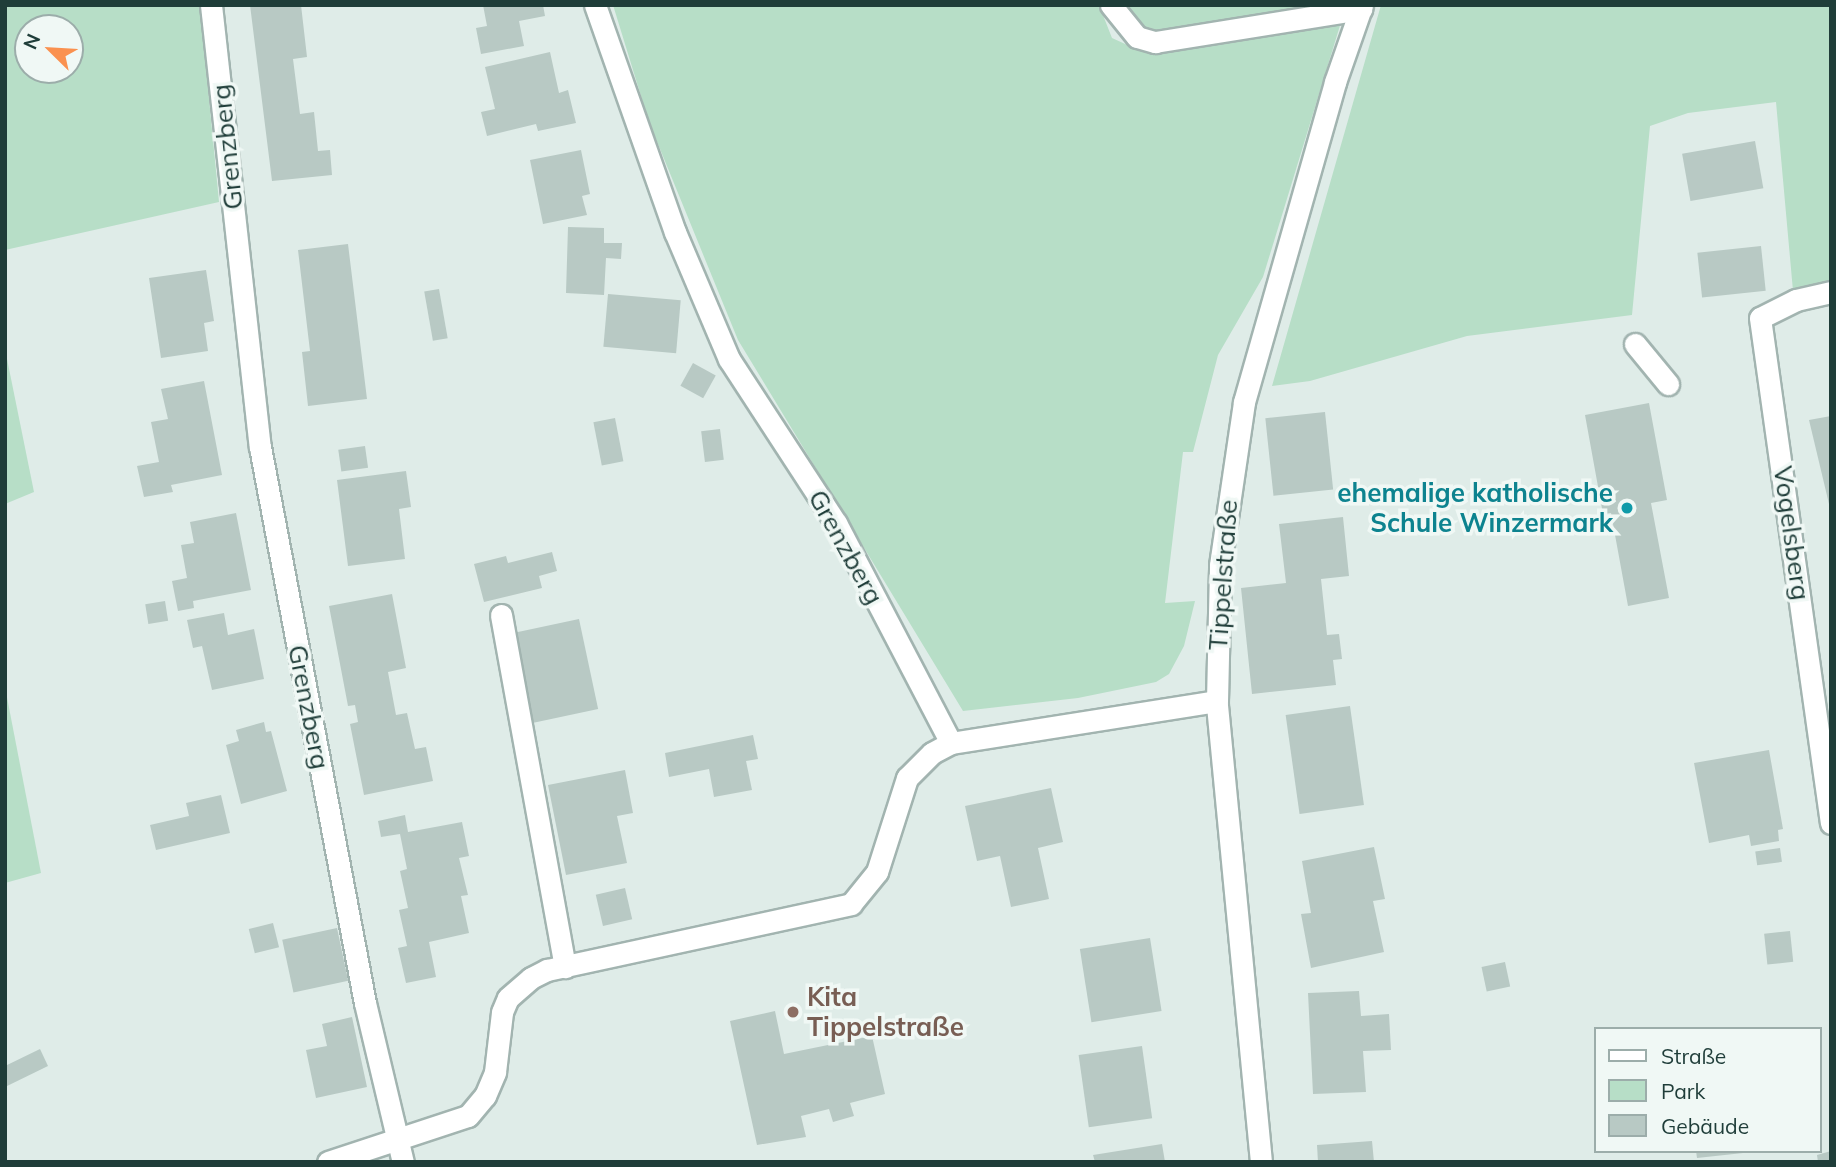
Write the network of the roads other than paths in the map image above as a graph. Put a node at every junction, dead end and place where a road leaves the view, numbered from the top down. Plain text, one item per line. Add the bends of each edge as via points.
1 (211, 5) edge
2 (595, 5) edge
3 (1111, 5) edge
4 (1362, 7) edge
5 (1831, 292) edge
6 (1635, 344) dead end
7 (1668, 384) dead end
8 (501, 615) dead end
9 (1216, 701) junction
10 (951, 743) junction
11 (1831, 823) edge
12 (565, 967) junction
13 (398, 1139) junction
14 (328, 1162) edge
15 (403, 1162) edge
16 (1261, 1162) edge

1 - 13 street, Grenzberg via 260,447 385,1103
2 - 10 street, Grenzberg via 675,232 729,359 836,523
3 - 4 street via 1137,37 1155,43
4 - 9 street, Tippelstraße via 1335,82 1244,402 1220,565
5 - 11 street, Vogelsberg via 1796,300 1760,318
6 - 7 street
8 - 12 street
9 - 10 street
9 - 16 street, Tippelstraße
10 - 12 street via 932,753 907,778 877,872 851,904
12 - 13 street via 531,978 508,998 495,1072 477,1107 456,1122
13 - 14 street
13 - 15 street, Grenzberg

